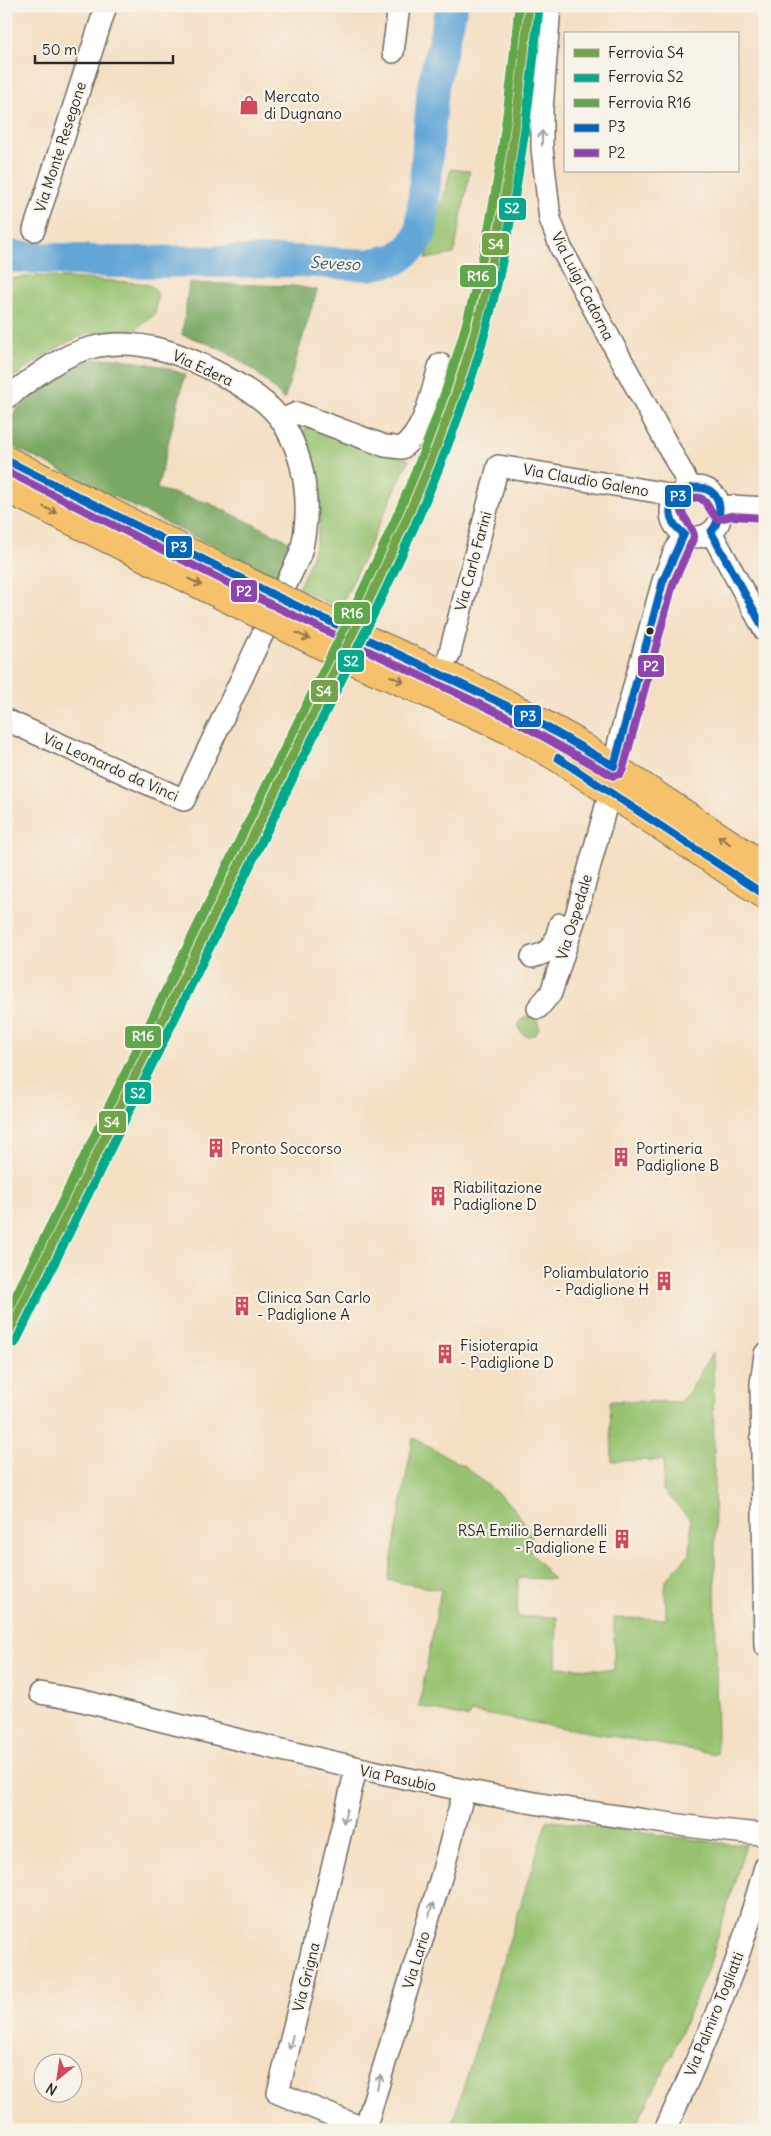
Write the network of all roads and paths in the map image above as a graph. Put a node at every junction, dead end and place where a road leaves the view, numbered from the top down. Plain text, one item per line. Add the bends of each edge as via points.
1 (106, 6) edge
2 (399, 6) edge
3 (550, 6) edge
4 (393, 52) dead end
5 (34, 230) dead end
6 (440, 364) dead end
7 (6, 398) edge
8 (281, 420) junction
9 (6, 460) edge
10 (498, 466) joint
11 (6, 488) edge
12 (682, 493) junction
13 (765, 508) edge
14 (721, 509) junction
15 (711, 532) junction
16 (684, 534) junction
17 (264, 613) junction
18 (765, 630) edge
19 (449, 656) dead end
20 (6, 720) edge
21 (612, 779) junction
22 (602, 822) junction
23 (765, 868) edge
24 (765, 895) edge
25 (532, 957) dead end
26 (538, 1008) dead end
27 (765, 1354) edge
28 (765, 1646) edge
29 (40, 1693) dead end
30 (356, 1769) junction
31 (464, 1791) junction
32 (764, 1833) edge
33 (765, 1867) edge
34 (765, 1900) edge
35 (365, 2129) edge
36 (665, 2130) edge
37 (676, 2130) edge

1 - 5 street, Via Monte Resegone
2 - 4 street
12 -> 3 street, Via Luigi Cadorna via 561,248 550,219 542,148
6 - 8 street via 419,427 413,439 402,448 385,446 297,413
7 - 8 street, Via Edera via 71,354 91,347 126,344 164,350 196,361 259,398
8 - 17 street, Via Edera via 300,467 308,505 307,522 300,555
9 - 17 main road
10 - 12 street, Via Claudio Galeno via 657,492
10 - 19 street, Via Carlo Farini
11 -> 17 main road
12 - 14 street via 704,488 712,492
12 - 16 street via 671,506 671,516 675,526
13 - 14 street via 732,506
14 - 15 street via 720,518
15 - 16 street via 699,537
15 - 18 street
16 - 21 street, Via Ospedale via 663,581
17 - 20 street, Via Leonardo da Vinci via 184,800
17 - 21 main road, bridge via 358,649 482,717
21 - 22 street, Via Ospedale
23 -> 21 main road
21 - 24 main road
22 - 25 street, Via Ospedale via 586,832 554,945
22 - 26 street, Via Ospedale via 551,993
27 - 28 street via 762,1384
29 - 30 street, Via Pasubio
30 - 31 street, Via Pasubio
30 -> 35 street, Via Grigna via 278,2094
31 - 32 street, Via Pasubio via 585,1812
35 -> 31 street, Via Lario
33 - 36 street, Via Palmiro Togliatti via 728,1984
34 - 37 street, Via Palmiro Togliatti via 737,1987

